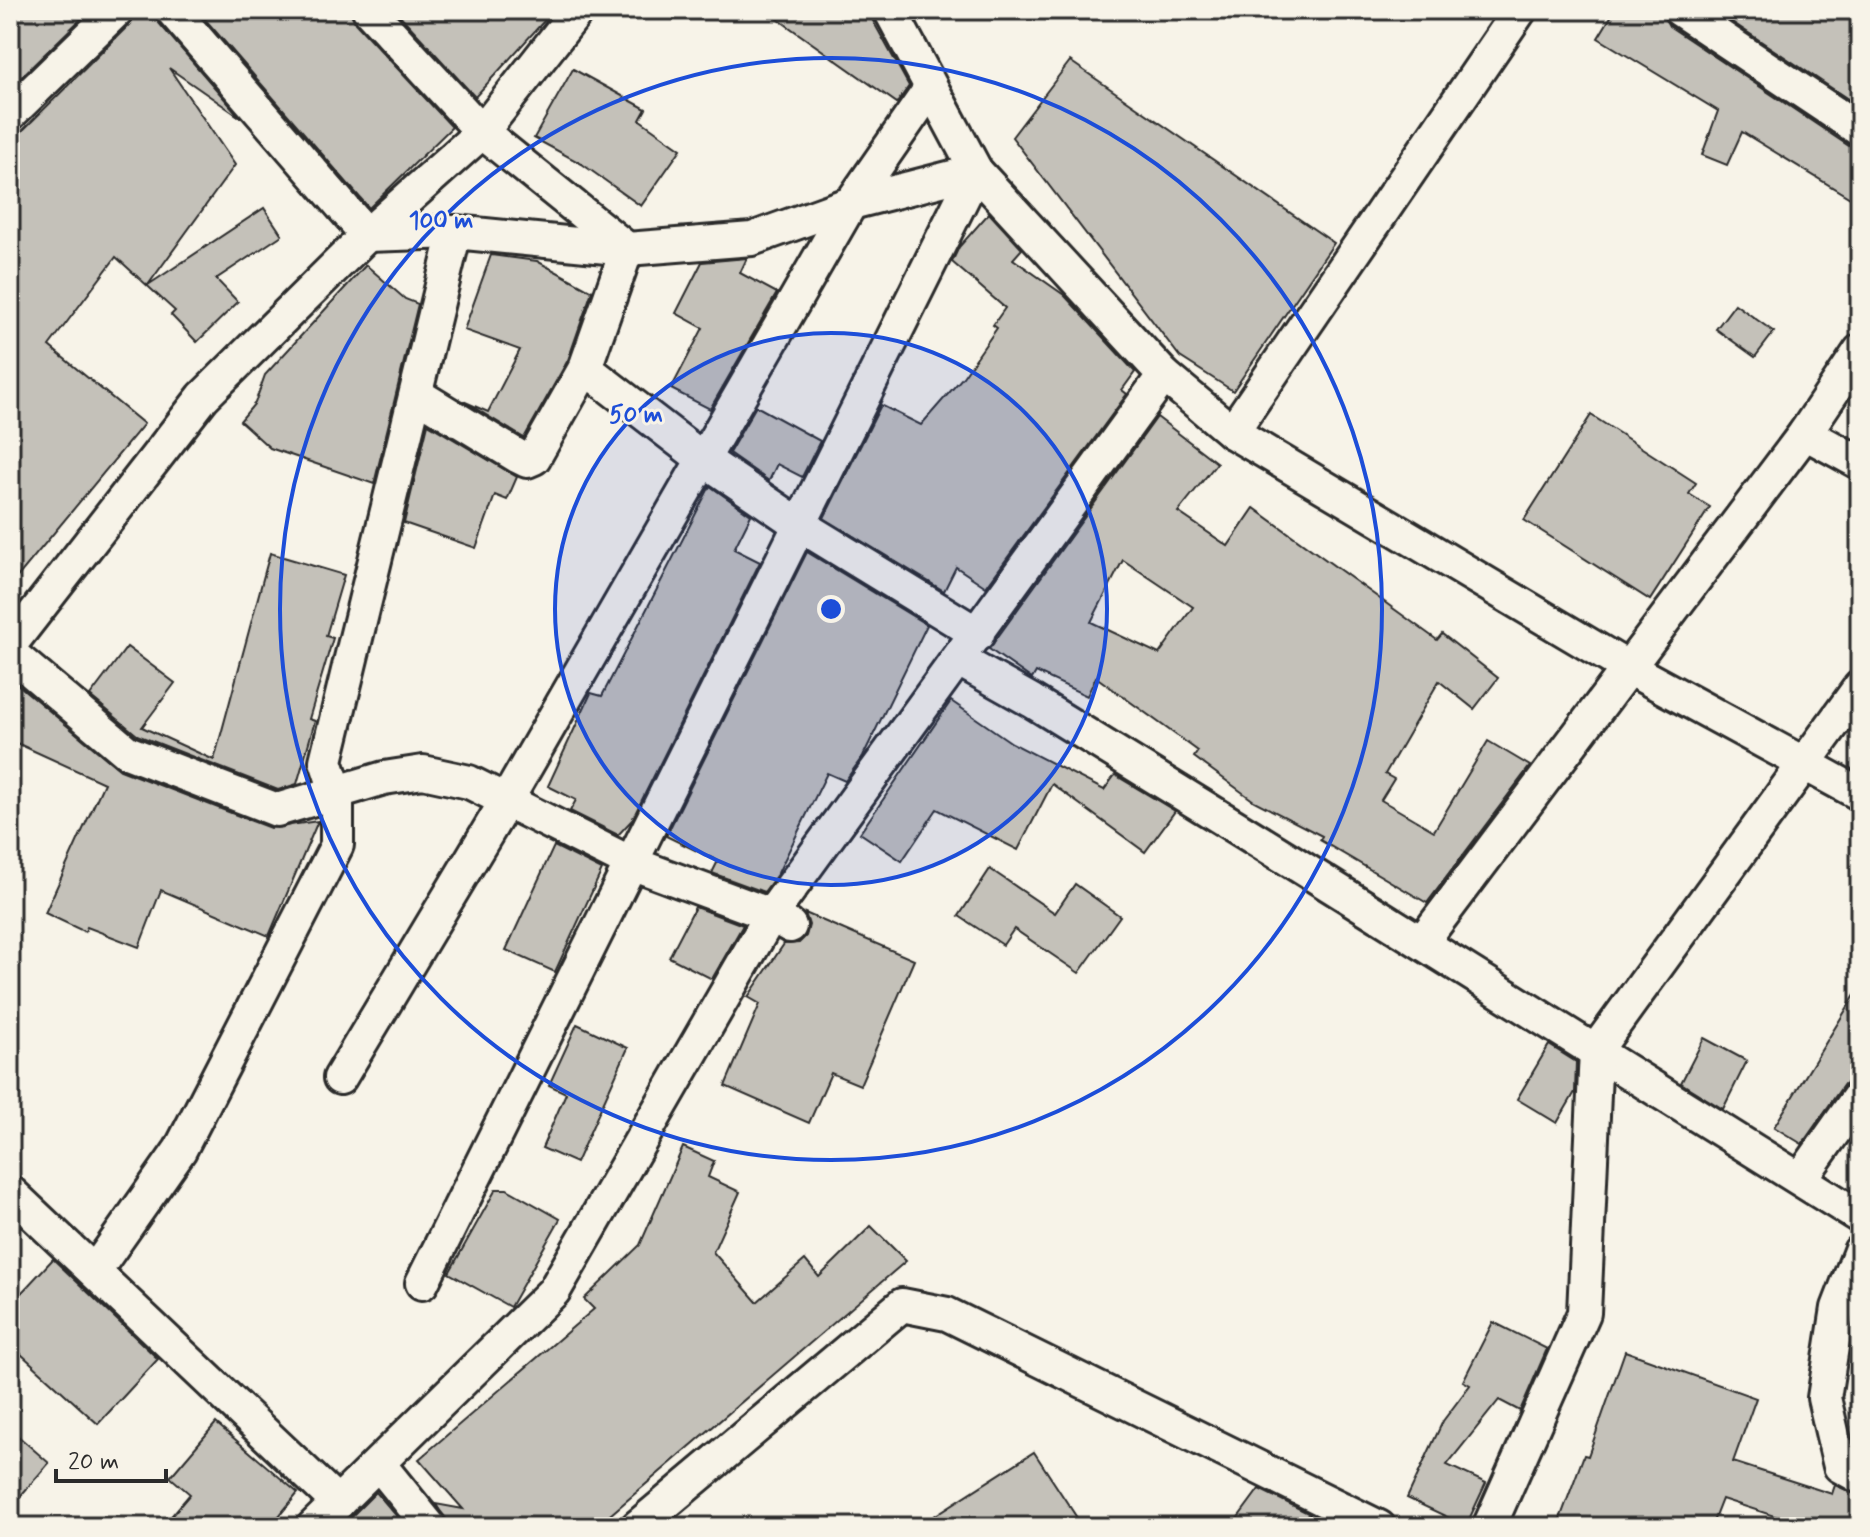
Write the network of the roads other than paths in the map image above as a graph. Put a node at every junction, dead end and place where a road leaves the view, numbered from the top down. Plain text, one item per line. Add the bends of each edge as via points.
1 (117, 10) edge
2 (172, 10) edge
3 (369, 10) edge
4 (578, 10) edge
5 (890, 10) edge
6 (1520, 10) edge
7 (1680, 10) edge
8 (930, 89) junction
9 (10, 114) edge
10 (1860, 130) edge
11 (482, 132) junction
12 (976, 171) junction
13 (851, 203) junction
14 (455, 232) junction
15 (367, 235) junction
16 (627, 249) junction
17 (1860, 351) edge
18 (585, 368) junction
19 (1164, 375) junction
20 (416, 394) junction
21 (1232, 432) junction
22 (1805, 433) junction
23 (703, 459) junction
24 (1860, 463) edge
25 (800, 525) junction
26 (978, 634) junction
27 (10, 645) edge
28 (10, 653) edge
29 (959, 660) junction
30 (1630, 669) junction
31 (1860, 687) edge
32 (1807, 764) junction
33 (337, 794) junction
34 (1860, 794) edge
35 (505, 803) junction
36 (631, 863) junction
37 (780, 920) junction
38 (1422, 942) junction
39 (1596, 1050) junction
40 (340, 1078) dead end
41 (1860, 1095) edge
42 (1802, 1177) junction
43 (10, 1192) edge
44 (1860, 1217) edge
45 (1860, 1251) edge
46 (95, 1271) junction
47 (422, 1283) dead end
48 (379, 1464) junction
49 (1860, 1477) edge
50 (338, 1503) junction
51 (313, 1527) edge
52 (430, 1527) edge
53 (637, 1527) edge
54 (1379, 1527) edge
55 (1489, 1527) edge

1 - 9 street
2 - 15 street
3 - 11 street
4 - 11 street
5 - 8 street
6 - 21 street
7 - 10 street
8 - 12 street
8 - 13 street
11 - 15 street
11 - 16 street
12 - 13 street
12 - 19 street
12 - 25 street
13 - 16 street via 752,239
13 - 23 street
14 - 15 street
14 - 16 street
14 - 20 street
15 - 27 street via 203,397
16 - 18 street
17 - 22 street
18 - 20 street via 534,458 527,461
18 - 23 street
19 - 21 street
19 - 26 street
20 - 33 street via 326,761
21 - 30 street
22 - 24 street
22 - 30 street
23 - 25 street
23 - 35 street
25 - 26 street
25 - 36 street
26 - 29 street
28 - 33 street via 127,752 277,810
29 - 37 street
29 - 38 street
30 - 32 street
30 - 38 street
31 - 32 street
32 - 34 street
32 - 39 street
33 - 35 street via 423,772 469,782
33 - 46 street via 337,845 248,1022 180,1150
35 - 36 street
35 - 40 street
36 - 37 street
36 - 47 street
37 - 48 street via 554,1291
38 - 39 street
39 - 42 street
39 - 55 street via 1584,1313
41 - 42 street
42 - 44 street
43 - 46 street
45 - 49 street via 1838,1308 1824,1398 1840,1466
46 - 50 street
48 - 50 street
48 - 52 street
50 - 51 street
53 - 54 street via 902,1305 947,1314

